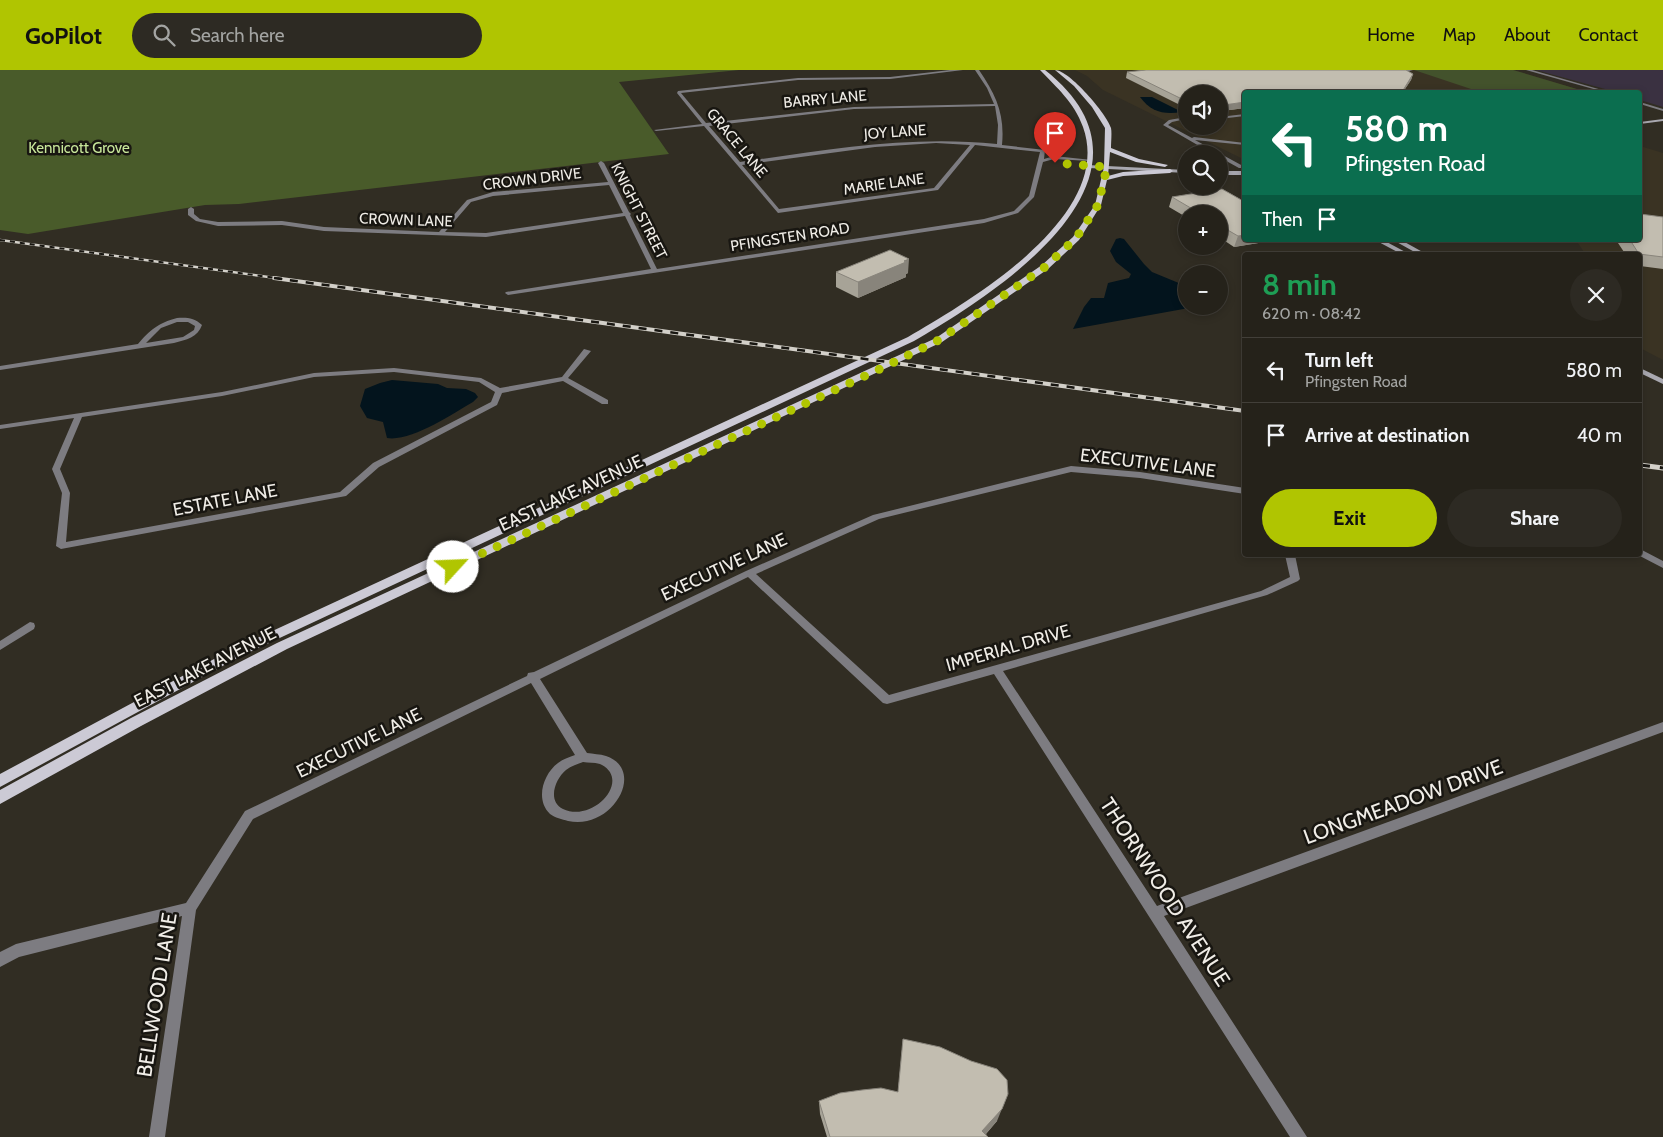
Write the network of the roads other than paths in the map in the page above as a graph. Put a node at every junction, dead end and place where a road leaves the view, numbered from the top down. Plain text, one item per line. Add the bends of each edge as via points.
1 (961, 70) edge
2 (978, 70) edge
3 (1042, 70) edge
4 (1057, 70) edge
5 (1528, 70) edge
6 (1600, 90) edge
7 (1642, 104) edge
8 (997, 106) junction
9 (1663, 110) edge
10 (1242, 113) edge
11 (1228, 115) edge
12 (1178, 120) edge
13 (1663, 120) edge
14 (1642, 123) edge
15 (704, 124) junction
16 (656, 130) dead end
17 (1178, 132) edge
18 (1184, 135) edge
19 (1188, 137) junction
20 (973, 144) junction
21 (1242, 144) edge
22 (1242, 145) edge
23 (999, 146) junction
24 (1108, 149) junction
25 (1231, 154) dead end
26 (1041, 161) junction
27 (601, 163) dead end
28 (1090, 163) junction
29 (738, 164) junction
30 (1164, 165) junction
31 (1178, 166) edge
32 (1242, 166) edge
33 (1228, 167) edge
34 (1242, 167) edge
35 (1107, 169) junction
36 (1170, 171) junction
37 (1178, 172) edge
38 (1228, 173) edge
39 (1242, 174) edge
40 (611, 183) junction
41 (191, 209) dead end
42 (778, 211) joint
43 (628, 214) junction
44 (440, 234) junction
45 (1382, 242) edge
46 (1400, 242) edge
47 (1402, 252) edge
48 (1419, 252) edge
49 (655, 271) junction
50 (508, 293) dead end
51 (141, 345) junction
52 (587, 351) dead end
53 (0, 368) edge
54 (1642, 371) edge
55 (564, 379) junction
56 (1663, 382) edge
57 (498, 391) junction
58 (605, 402) dead end
59 (79, 415) junction
60 (0, 427) edge
61 (1242, 491) edge
62 (1642, 552) edge
63 (1290, 557) edge
64 (1663, 565) edge
65 (749, 573) junction
66 (30, 626) dead end
67 (0, 646) edge
68 (998, 670) junction
69 (532, 676) junction
70 (1663, 727) edge
71 (583, 757) junction
72 (0, 781) edge
73 (0, 798) edge
74 (249, 815) joint
75 (190, 908) junction
76 (1156, 913) junction
77 (0, 960) edge
78 (157, 1137) edge
79 (1299, 1137) edge

1 - 15 street, GRACE LANE via 890,78 798,79 678,92
2 - 8 street via 989,85
3 - 28 main road via 1063,88 1079,112 1090,140
4 - 24 main road, EAST LAKE AVENUE via 1094,106 1108,128
5 - 6 street
7 - 9 street
8 - 15 street, BARRY LANE via 854,108
8 - 23 street via 1002,123
10 - 11 street
12 - 17 street via 1165,125
13 - 14 main road
15 - 16 street, BARRY LANE
15 - 29 street, GRACE LANE
18 - 19 street
19 - 21 street
19 - 32 street
20 - 23 street, JOY LANE
20 - 29 street, JOY LANE via 911,143
20 - 42 street, MARIE LANE via 936,189
22 - 25 street via 1224,149
23 - 26 street, JOY LANE via 1043,151
24 - 30 main road via 1138,161
24 - 35 main road, EAST LAKE AVENUE
26 - 28 street
26 - 49 street, PFINGSTEN ROAD via 1032,196 1016,212 984,221
27 - 40 street, KNIGHT STREET
28 - 35 main road
28 - 72 main road, EAST LAKE AVENUE via 1085,183 1041,246 987,292 911,338 234,654
29 - 42 street, GRACE LANE
30 - 31 main road
30 - 35 main road
33 - 34 main road
35 - 36 main road
35 - 36 main road via 1123,174
35 - 73 main road, EAST LAKE AVENUE via 1098,205 1076,238 1045,267 939,340 282,646
36 - 37 main road
38 - 39 main road
40 - 43 street, KNIGHT STREET
40 - 44 street, CROWN DRIVE via 493,194 469,201
41 - 44 street, CROWN LANE via 191,215 198,220 218,224 282,223 324,229
43 - 44 street, CROWN LANE via 486,235
43 - 49 street, KNIGHT STREET
45 - 47 main road
46 - 48 main road
49 - 50 street, PFINGSTEN ROAD
51 - 51 street via 185,338 197,331 199,325 193,320 167,323
51 - 53 street
52 - 55 street
54 - 56 main road
55 - 57 street
55 - 58 street
57 - 59 street via 482,380 394,370 314,375 222,394
57 - 59 street, ESTATE LANE via 494,403 376,465 343,494 61,546 66,493 56,469
59 - 60 street
61 - 65 street, EXECUTIVE LANE via 1140,475 1072,469 876,517
62 - 64 street
63 - 68 street, IMPERIAL DRIVE via 1295,579 1264,593
65 - 68 street, IMPERIAL DRIVE via 887,700
65 - 69 street, EXECUTIVE LANE
66 - 67 street
68 - 76 street, THORNWOOD AVENUE
69 - 71 street
69 - 74 street, EXECUTIVE LANE
70 - 76 street, LONGMEADOW DRIVE
71 - 71 street via 599,758 613,765 620,781 618,791 608,804 593,814 581,817 560,814 548,800 549,782 562,766
74 - 75 street, BELLWOOD LANE
75 - 77 street via 16,951
75 - 78 street, BELLWOOD LANE
76 - 79 street, THORNWOOD AVENUE

